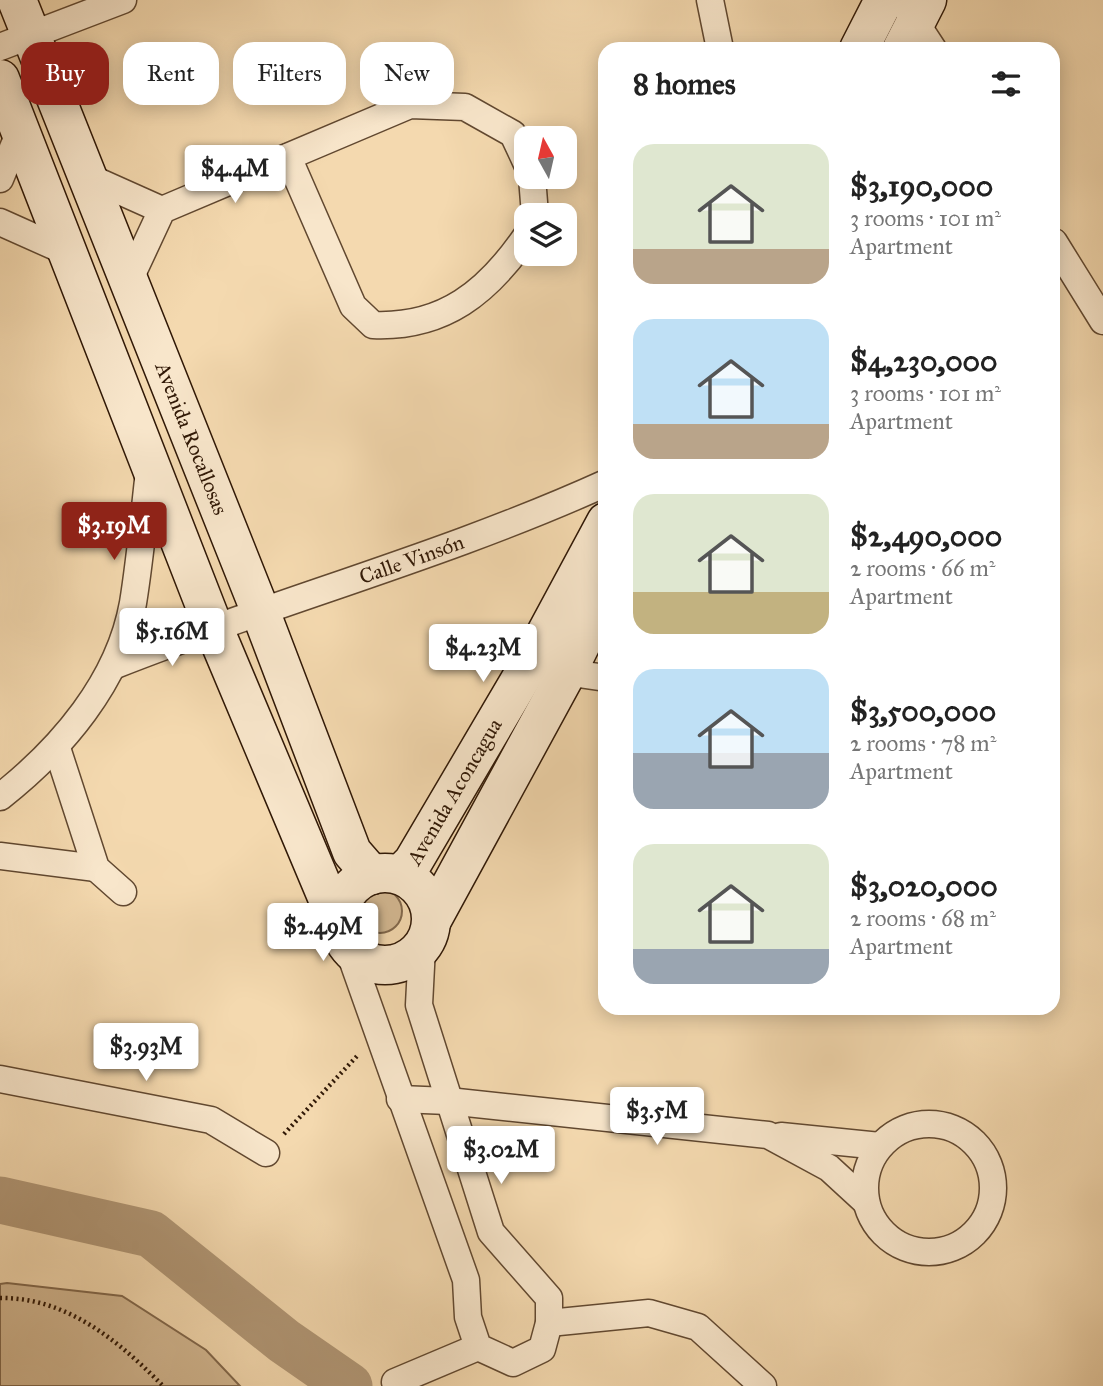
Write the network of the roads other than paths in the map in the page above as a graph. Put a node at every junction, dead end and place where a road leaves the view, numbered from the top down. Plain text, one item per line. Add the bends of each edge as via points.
1 (10, 0) edge
2 (123, 0) edge
3 (704, 0) edge
4 (710, 0) edge
5 (884, 0) edge
6 (0, 2) edge
7 (16, 27) edge
8 (719, 42) edge
9 (863, 42) edge
10 (0, 79) edge
11 (20, 131) junction
12 (514, 136) edge
13 (288, 157) junction
14 (86, 176) junction
15 (0, 179) edge
16 (162, 210) junction
17 (0, 222) edge
18 (1060, 252) edge
19 (67, 253) junction
20 (514, 254) edge
21 (128, 283) junction
22 (1103, 320) edge
23 (162, 369) junction
24 (119, 386) junction
25 (150, 466) junction
26 (598, 487) edge
27 (598, 537) edge
28 (598, 609) edge
29 (261, 613) junction
30 (213, 626) junction
31 (529, 665) junction
32 (113, 666) junction
33 (566, 674) junction
34 (598, 677) edge
35 (57, 748) junction
36 (0, 797) edge
37 (0, 856) edge
38 (96, 868) junction
39 (386, 875) junction
40 (123, 892) dead end
41 (427, 933) junction
42 (343, 937) junction
43 (0, 1079) edge
44 (400, 1099) junction
45 (448, 1101) junction
46 (768, 1135) junction
47 (880, 1146) junction
48 (266, 1153) road end
49 (866, 1202) junction
50 (549, 1323) junction
51 (478, 1347) junction
52 (395, 1382) dead end
53 (762, 1386) edge

1 - 6 street
2 - 7 street
3 - 4 street
4 - 8 street
5 - 9 street
7 - 14 street, Avenida Rocallosas
10 - 11 street
11 - 15 street
11 - 19 street
12 - 13 street via 465,107 410,105
13 - 16 street
13 - 20 street via 353,306 373,326 404,326 450,312 504,269
14 - 16 street
14 - 21 street, Avenida Rocallosas
16 - 21 street
17 - 19 street
18 - 22 street
19 - 24 street
21 - 23 street, Avenida Rocallosas
23 - 24 street
23 - 29 street, Avenida Rocallosas
24 - 25 street
25 - 30 street
25 - 32 street via 132,606
26 - 29 street, Calle Vinsón via 466,542
27 - 31 street, Avenida Aconcagua
28 - 33 street, Avenida Aconcagua
29 - 30 street, Calle Vinsón
29 - 39 street, Avenida Rocallosas via 352,852
30 - 32 street, Calle Vinsón
30 - 42 street
31 - 33 street
31 - 39 street, Avenida Aconcagua via 413,862
32 - 35 street
33 - 34 street
33 - 41 street, Avenida Aconcagua
35 - 36 street
35 - 38 street
37 - 38 street
38 - 40 street
39 - 41 street via 423,892
39 - 42 street via 350,890 343,901
41 - 42 street via 405,961 384,965 356,956
41 - 45 street via 419,1005
42 - 44 street
43 - 48 street via 211,1120
44 - 45 street
44 - 51 street via 466,1280 468,1317
45 - 46 street
45 - 50 street via 491,1232 549,1298
46 - 47 street
46 - 49 street via 830,1168
47 - 49 street via 865,1182
47 - 49 street via 916,1125 958,1131 976,1144 987,1161 993,1182 991,1203 983,1223 968,1239 928,1252 888,1238 874,1222
50 - 51 street via 542,1349 513,1363
50 - 53 street via 649,1313 698,1327
51 - 52 street

